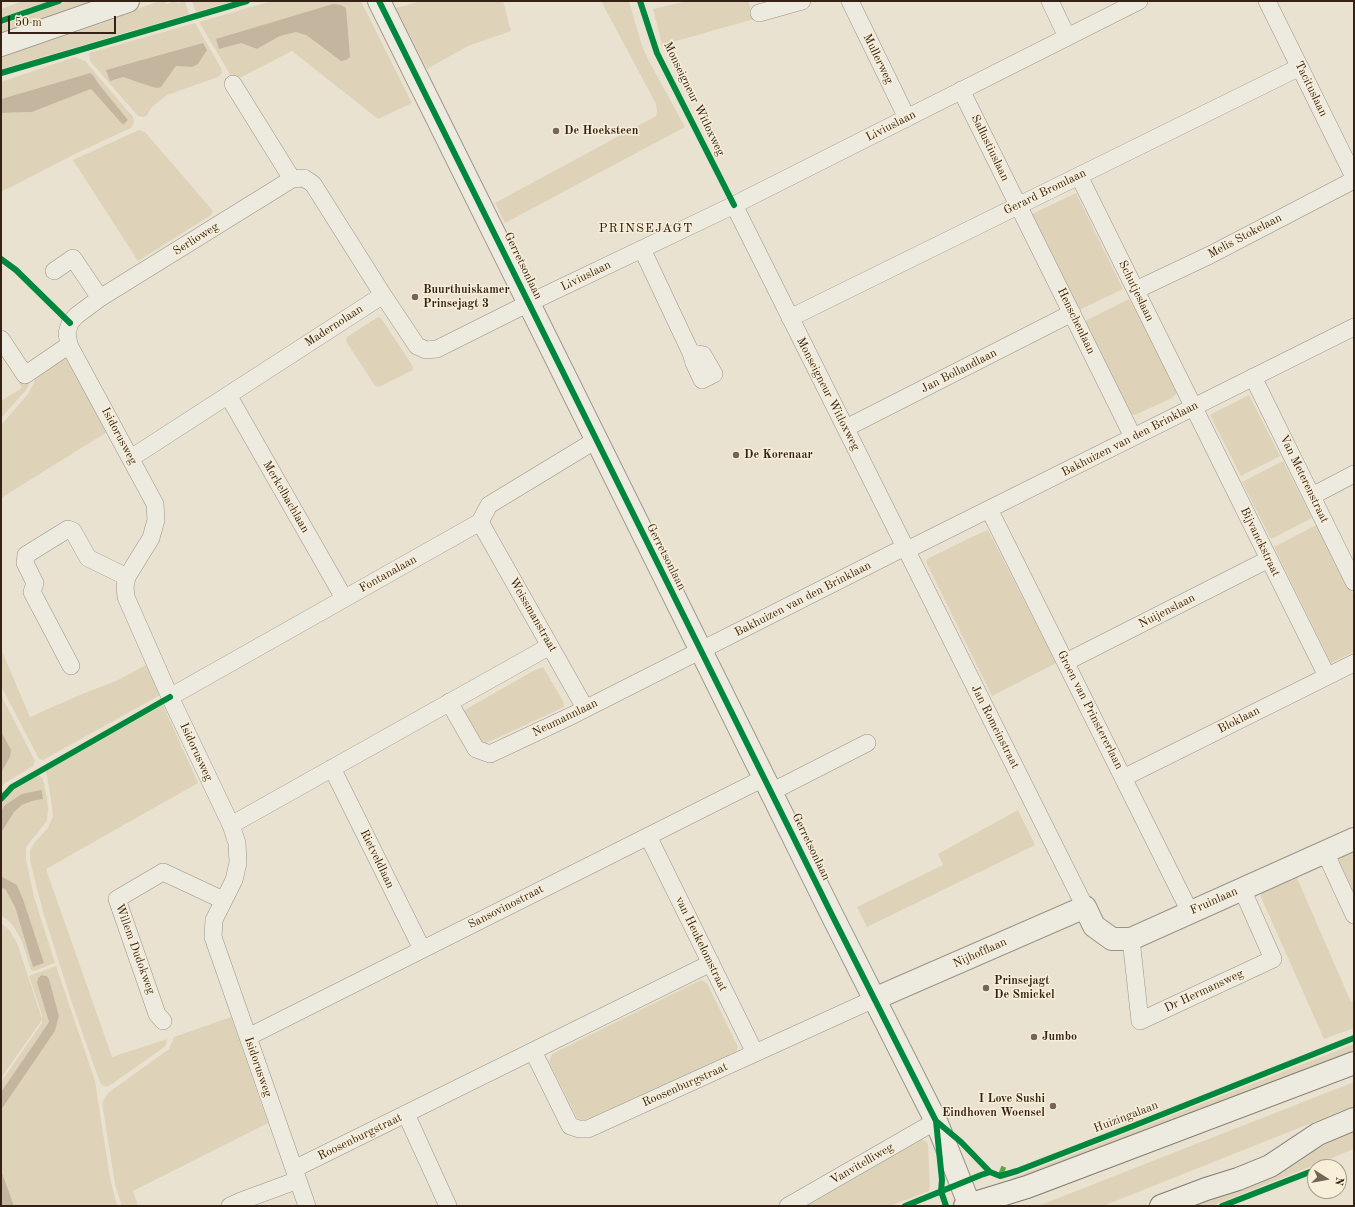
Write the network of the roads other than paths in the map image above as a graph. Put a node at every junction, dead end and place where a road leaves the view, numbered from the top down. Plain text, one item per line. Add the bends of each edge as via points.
1 (128, 1) edge
2 (379, 1) edge
3 (802, 1) edge
4 (850, 1) edge
5 (1050, 1) edge
6 (1139, 1) edge
7 (1267, 1) edge
8 (759, 13) dead end
9 (1067, 37) junction
10 (1, 45) edge
11 (1300, 67) junction
12 (234, 84) dead end
13 (961, 90) junction
14 (907, 118) junction
15 (1079, 176) junction
16 (292, 179) junction
17 (1354, 179) edge
18 (734, 205) junction
19 (1018, 206) junction
20 (642, 249) junction
21 (54, 271) dead end
22 (1136, 290) junction
23 (383, 295) junction
24 (100, 298) junction
25 (529, 303) junction
26 (1072, 313) junction
27 (76, 316) joint
28 (790, 318) junction
29 (1354, 327) edge
30 (1, 339) edge
31 (69, 345) junction
32 (692, 353) dead end
33 (1253, 377) junction
34 (228, 395) junction
35 (1194, 407) junction
36 (846, 428) junction
37 (1132, 437) junction
38 (596, 440) junction
39 (131, 458) junction
40 (1354, 474) edge
41 (1312, 496) junction
42 (989, 509) junction
43 (480, 522) junction
44 (906, 549) junction
45 (1269, 559) junction
46 (127, 577) junction
47 (1354, 582) edge
48 (344, 598) junction
49 (550, 646) junction
50 (701, 650) junction
51 (1066, 662) junction
52 (1354, 663) edge
53 (71, 666) dead end
54 (1327, 676) junction
55 (170, 697) junction
56 (449, 702) junction
57 (585, 708) junction
58 (867, 743) dead end
59 (332, 768) junction
60 (1123, 778) junction
61 (767, 785) junction
62 (231, 825) junction
63 (648, 836) junction
64 (1354, 839) edge
65 (1325, 852) junction
66 (1242, 889) junction
67 (223, 900) junction
68 (1085, 907) junction
69 (1190, 912) junction
70 (1354, 915) edge
71 (1131, 939) junction
72 (422, 949) junction
73 (711, 963) junction
74 (874, 999) junction
75 (163, 1021) dead end
76 (248, 1037) junction
77 (533, 1051) junction
78 (755, 1053) junction
79 (1354, 1063) edge
80 (406, 1114) junction
81 (1354, 1119) edge
82 (936, 1121) junction
83 (296, 1175) junction
84 (974, 1205) edge
85 (230, 1206) edge
86 (307, 1206) edge
87 (448, 1206) edge
88 (788, 1206) edge
89 (1161, 1206) edge

1 - 10 street
2 - 25 street, Gerretsonlaan
3 - 8 street
4 - 14 street, Mullerweg
5 - 9 street
6 - 9 street, Liviuslaan
7 - 11 street, Tacituslaan
9 - 13 street, Liviuslaan
11 - 15 street, Gerard Bromlaan
11 - 17 street, Tacituslaan
12 - 16 street
13 - 14 street, Liviuslaan
13 - 19 street, Sallustiuslaan
14 - 18 street, Liviuslaan
15 - 19 street, Gerard Bromlaan
15 - 22 street, Schutjeslaan
16 - 23 street via 304,178 313,184
16 - 24 street, Serlioweg
17 - 22 street, Melis Stokelaan via 1210,255
18 - 20 street, Liviuslaan
18 - 28 street, Monseigneur Witloxweg
19 - 26 street, Henschenlaan
19 - 28 street, Gerard Bromlaan
20 - 25 street, Liviuslaan
20 - 32 street
21 - 24 street via 73,258
22 - 35 street, Schutjeslaan
23 - 25 street via 417,346 426,350 437,349
23 - 34 street, Madernolaan
24 - 27 street, Serlioweg
25 - 38 street, Gerretsonlaan
26 - 36 street, Jan Bollandlaan
26 - 37 street, Henschenlaan
27 - 31 street, Isidorusweg via 70,323 67,333
28 - 36 street, Monseigneur Witloxweg
29 - 33 street, Bakhuizen van den Brinklaan
30 - 31 street via 25,374
31 - 39 street, Isidorusweg
33 - 35 street, Bakhuizen van den Brinklaan
33 - 41 street, Van Meterenstraat
34 - 39 street, Madernolaan
34 - 48 street, Merkelbachlaan
35 - 37 street, Bakhuizen van den Brinklaan
35 - 45 street, Bijvanckstraat
36 - 44 street, Monseigneur Witloxweg
37 - 42 street, Bakhuizen van den Brinklaan
38 - 43 street via 488,505
38 - 50 street, Gerretsonlaan
39 - 46 street, Isidorusweg via 155,504 156,520 151,538
40 - 41 street
41 - 47 street, Van Meterenstraat
42 - 44 street, Bakhuizen van den Brinklaan
42 - 51 street, Groen van Prinstererlaan
43 - 48 street, Fontanalaan
43 - 49 street, Weissmanstraat
44 - 50 street, Bakhuizen van den Brinklaan
44 - 68 street, Jan Romeinstraat
45 - 51 street, Nuijenslaan
45 - 54 street, Bijvanckstraat
46 - 53 street via 88,558 73,531 68,530 26,555 25,563 35,583 32,592
46 - 55 street, Isidorusweg via 126,597
48 - 55 street, Fontanalaan
49 - 56 street
49 - 57 street, Weissmanstraat
50 - 57 street, Neumannlaan
50 - 61 street, Gerretsonlaan
51 - 60 street, Groen van Prinstererlaan
52 - 54 street, Bloklaan
54 - 60 street, Bloklaan
55 - 62 street, Isidorusweg
56 - 57 street, Neumannlaan via 476,749 490,754
56 - 59 street
58 - 61 street
59 - 62 street
59 - 72 street, Rietveldlaan
60 - 69 street, Groen van Prinstererlaan
61 - 63 street, Sansovinostraat
61 - 74 street, Gerretsonlaan
62 - 67 street, Isidorusweg via 237,843 238,863 234,880
63 - 72 street, Sansovinostraat
63 - 73 street, van Heukelomstraat
64 - 65 street, Fruinlaan
65 - 66 street, Fruinlaan
65 - 70 street
66 - 69 street, Fruinlaan
66 - 71 street, Dr Hermansweg via 1273,959 1140,1021
67 - 75 street, Willem Dudokweg via 163,872 117,899 157,1014
67 - 76 street, Isidorusweg via 214,920 213,937
68 - 71 street, Fruinlaan via 1094,926 1112,939
68 - 74 street, Nijhofflaan
69 - 71 street, Fruinlaan
72 - 76 street, Sansovinostraat
73 - 77 street, Roosenburgstraat
73 - 78 street, van Heukelomstraat
74 - 78 street, Roosenburgstraat
74 - 82 street, Gerretsonlaan
76 - 83 street, Isidorusweg
77 - 78 street, Roosenburgstraat via 570,1126 579,1129 588,1128
77 - 80 street, Roosenburgstraat
79 - 84 street via 1020,1190
80 - 83 street, Roosenburgstraat
80 - 87 street
81 - 89 street via 1318,1134 1270,1166
82 - 84 street, Gerretsonlaan via 973,1178
82 - 88 street, Vanvitelliweg
83 - 85 street, Roosenburgstraat
83 - 86 street, Isidorusweg

